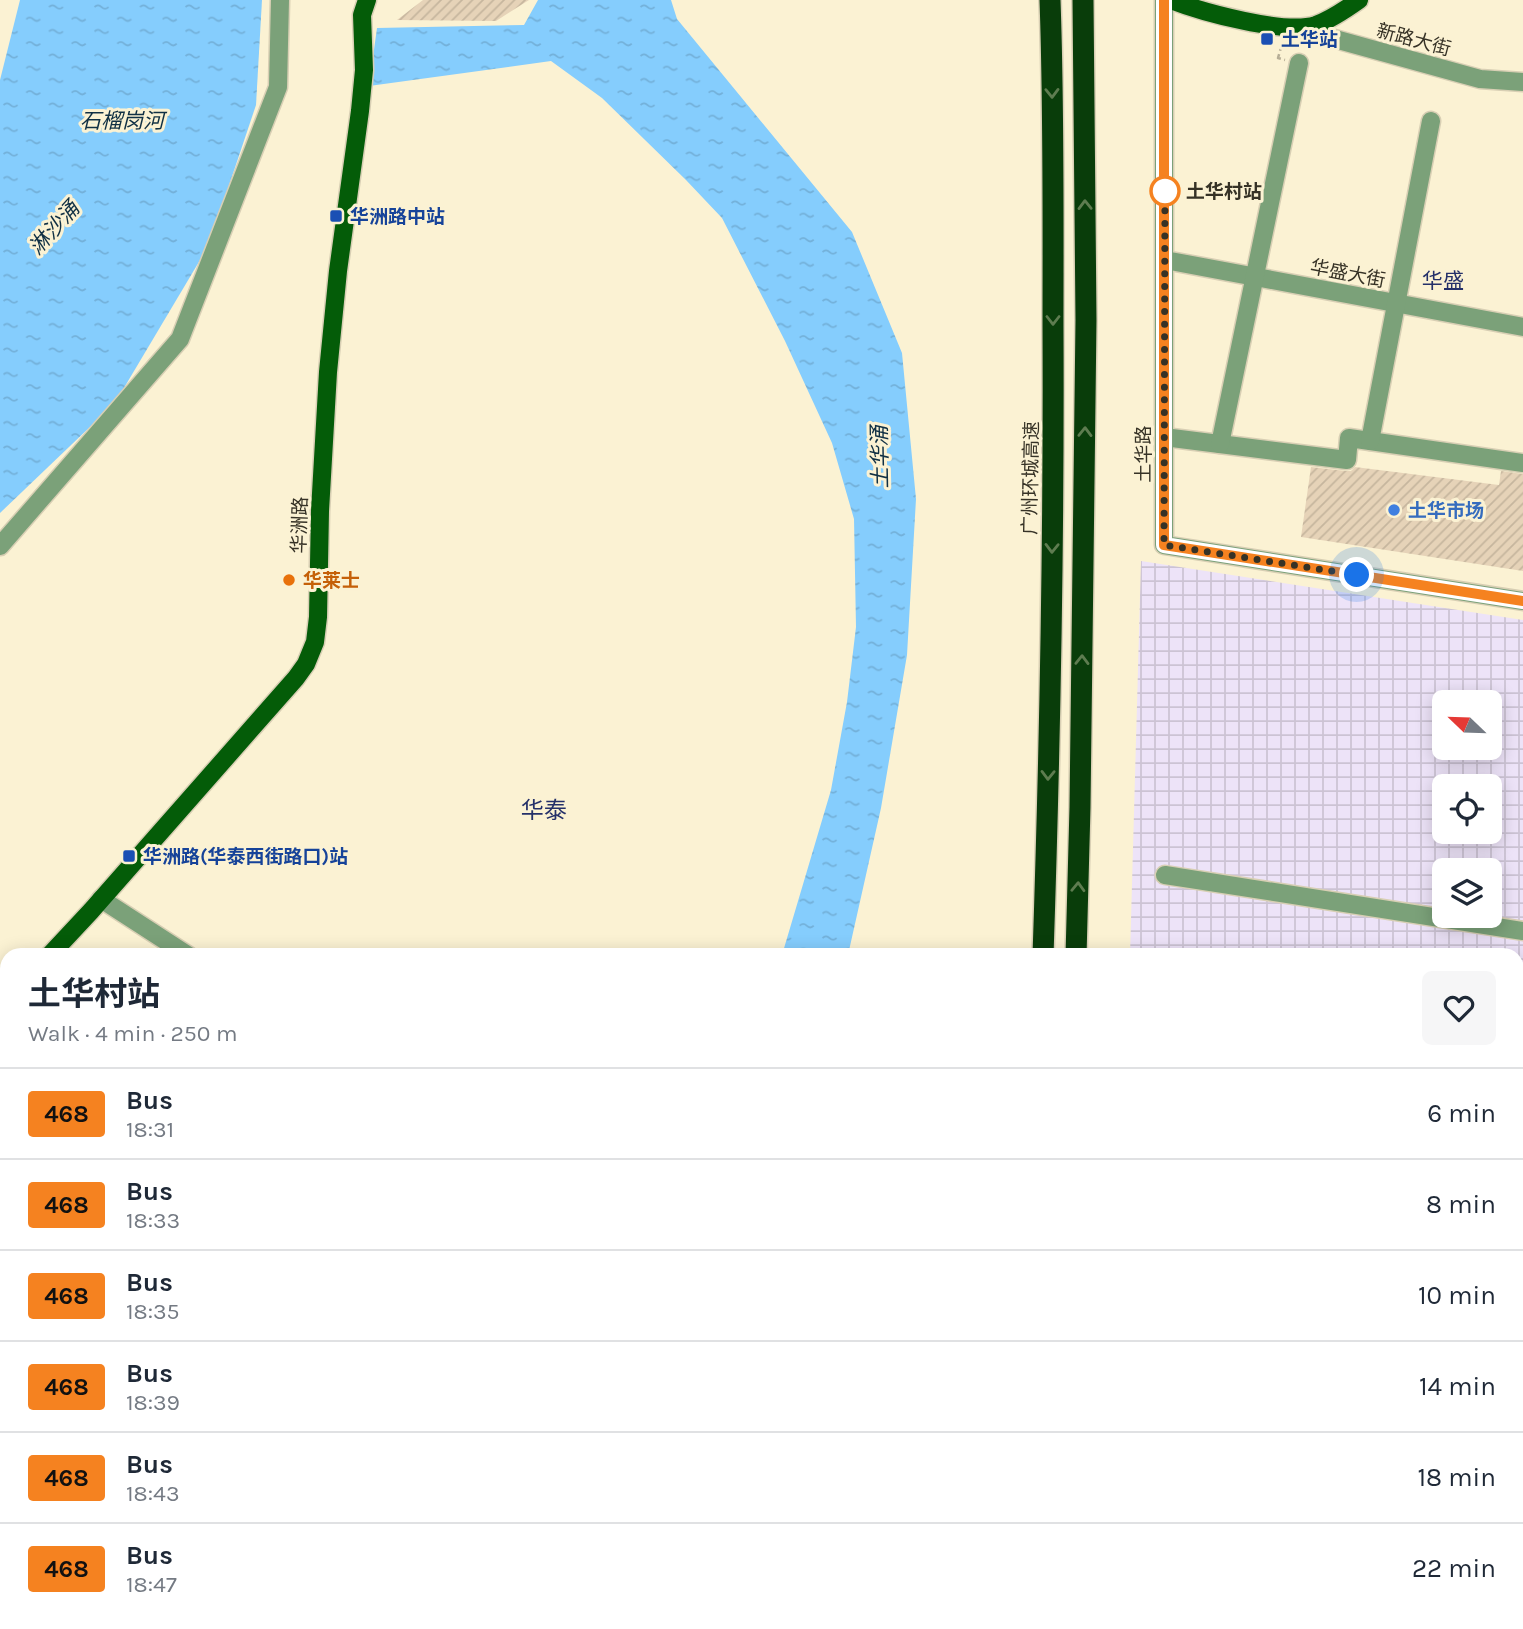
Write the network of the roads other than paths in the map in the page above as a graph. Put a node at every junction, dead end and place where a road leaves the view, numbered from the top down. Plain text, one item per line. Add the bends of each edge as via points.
1 (279, 0) edge
2 (367, 0) edge
3 (1050, 0) edge
4 (1083, 0) edge
5 (1164, 0) edge
6 (1171, 0) edge
7 (1359, 0) edge
8 (1290, 28) junction
9 (1298, 63) road end
10 (1523, 82) edge
11 (1431, 121) dead end
12 (1165, 260) junction
13 (1255, 276) junction
14 (1395, 303) junction
15 (1523, 327) edge
16 (1164, 437) junction
17 (1370, 441) junction
18 (1220, 444) junction
19 (1523, 463) edge
20 (0, 546) edge
21 (1523, 601) edge
22 (1165, 875) dead end
23 (101, 899) junction
24 (1523, 931) edge
25 (56, 948) edge
26 (177, 948) edge
27 (1043, 948) edge
28 (1076, 948) edge

1 - 20 street via 278,87 180,339
2 - 23 main road, 华洲路 via 362,15 360,111 328,372 315,642 296,678
3 -> 27 highway, 广州环城高速 via 1054,463
28 -> 4 highway via 1086,320
5 - 12 street, 土华路
6 - 8 main road
7 - 8 main road via 1337,16
8 - 10 street, 新路大街 via 1480,79
9 - 13 street
11 - 14 street
12 - 13 street, 华盛大街
12 - 16 street, 土华路
13 - 14 street, 华盛大街
13 - 18 street
14 - 15 street, 华盛大街
14 - 17 street
16 - 18 street
16 - 21 street, 土华路 via 1164,545
17 - 18 street via 1349,438 1347,460
17 - 19 street
22 - 24 street
23 - 25 main road, 华洲路
23 - 26 street

